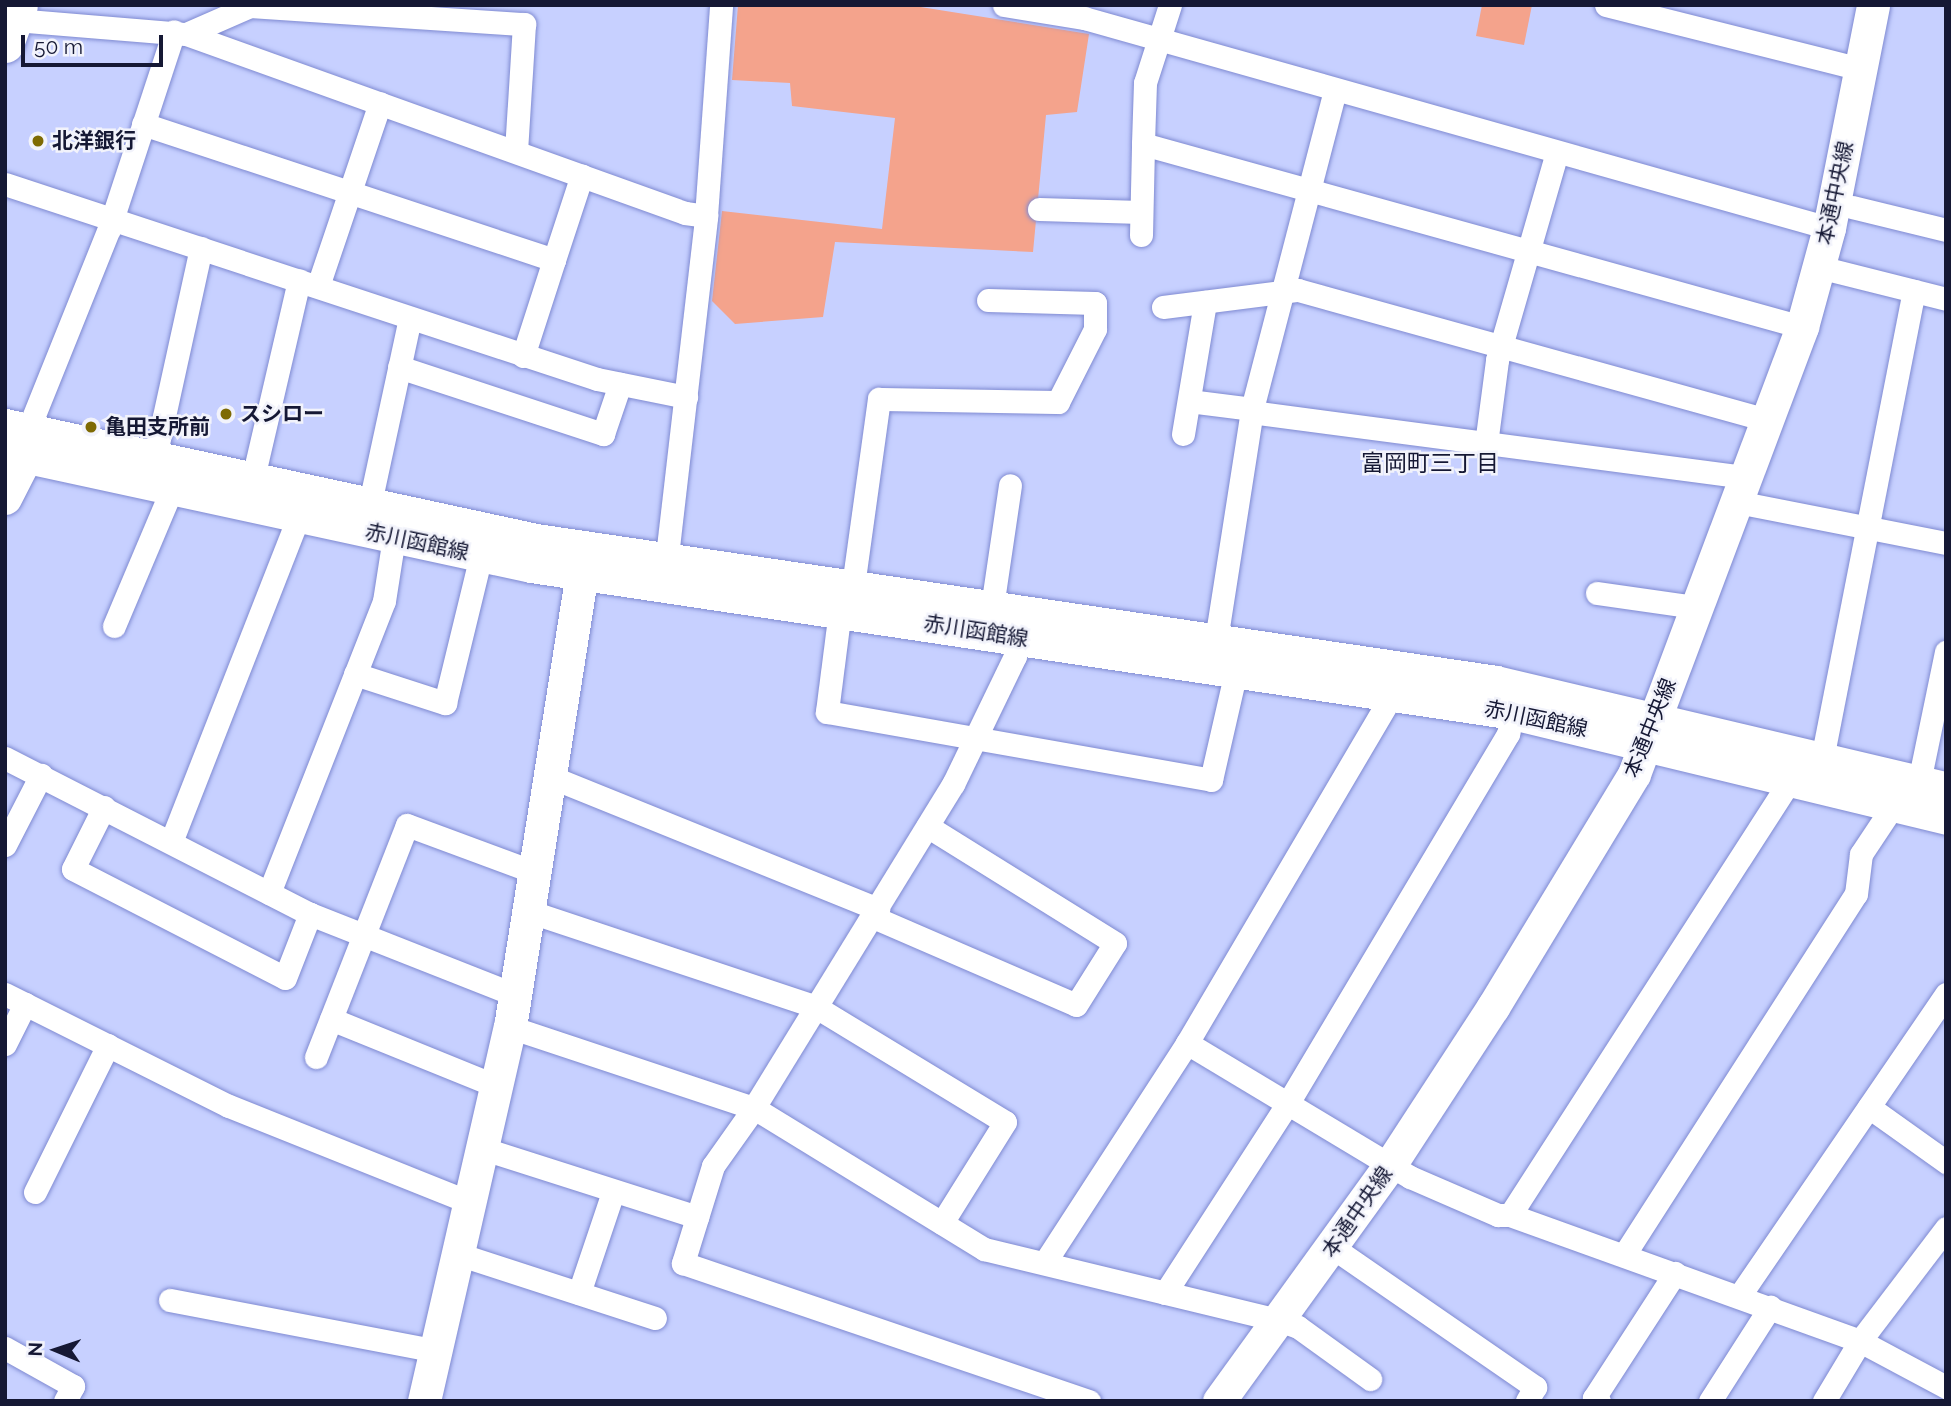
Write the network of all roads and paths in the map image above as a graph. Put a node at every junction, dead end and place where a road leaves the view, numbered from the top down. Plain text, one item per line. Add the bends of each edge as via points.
1 (721, 5) edge
2 (1004, 5) edge
3 (1170, 5) edge
4 (1606, 5) edge
5 (1873, 5) edge
6 (1682, 15) edge
7 (13, 23) edge
8 (180, 33) junction
9 (1159, 39) junction
10 (1861, 68) junction
11 (1335, 91) junction
12 (380, 103) junction
13 (143, 124) junction
14 (1143, 144) junction
15 (516, 151) junction
16 (1557, 152) junction
17 (582, 175) junction
18 (5, 184) edge
19 (1307, 189) junction
20 (348, 194) junction
21 (1039, 209) dead end
22 (1141, 212) junction
23 (706, 216) junction
24 (1841, 217) junction
25 (113, 218) junction
26 (1946, 230) edge
27 (1141, 235) dead end
28 (201, 248) junction
29 (1528, 251) junction
30 (554, 260) junction
31 (1819, 267) junction
32 (309, 283) junction
33 (1914, 291) junction
34 (1279, 293) junction
35 (1946, 299) edge
36 (988, 300) dead end
37 (1205, 302) junction
38 (1163, 307) dead end
39 (410, 318) junction
40 (1802, 327) junction
41 (1501, 346) junction
42 (523, 356) junction
43 (399, 367) junction
44 (621, 384) junction
45 (687, 397) junction
46 (1189, 401) junction
47 (1252, 411) junction
48 (1768, 420) junction
49 (1184, 434) dead end
50 (16, 441) edge
51 (1486, 444) junction
52 (155, 457) junction
53 (253, 478) junction
54 (1010, 485) dead end
55 (172, 489) junction
56 (1742, 489) junction
57 (5, 498) edge
58 (303, 503) junction
59 (370, 503) junction
60 (1868, 527) junction
61 (394, 537) junction
62 (1946, 543) edge
63 (481, 555) junction
64 (584, 561) junction
65 (665, 571) junction
66 (1597, 593) dead end
67 (847, 598) junction
68 (1696, 607) junction
69 (1011, 619) junction
70 (114, 626) dead end
71 (1216, 640) junction
72 (1946, 652) edge
73 (1236, 671) junction
74 (355, 674) junction
75 (1392, 695) junction
76 (1513, 713) junction
77 (1651, 732) junction
78 (975, 738) junction
79 (5, 758) edge
80 (1822, 759) junction
81 (41, 775) junction
82 (551, 777) junction
83 (1791, 779) junction
84 (1932, 785) edge
85 (1893, 806) junction
86 (104, 807) junction
87 (1946, 818) edge
88 (927, 826) junction
89 (171, 842) junction
90 (5, 845) edge
91 (537, 873) junction
92 (269, 892) junction
93 (531, 912) junction
94 (875, 913) junction
95 (310, 914) junction
96 (364, 936) junction
97 (516, 995) junction
98 (1946, 995) edge
99 (15, 999) edge
100 (816, 1007) junction
101 (331, 1019) junction
102 (510, 1027) junction
103 (1187, 1043) junction
104 (5, 1044) edge
105 (108, 1045) junction
106 (316, 1057) dead end
107 (496, 1086) junction
108 (1288, 1103) junction
109 (1869, 1107) junction
110 (754, 1108) junction
111 (481, 1148) junction
112 (1946, 1162) edge
113 (1390, 1165) junction
114 (35, 1192) dead end
115 (613, 1192) junction
116 (469, 1202) junction
117 (1510, 1215) junction
118 (697, 1217) junction
119 (942, 1223) junction
120 (1946, 1228) edge
121 (1332, 1247) junction
122 (458, 1254) junction
123 (1624, 1255) junction
124 (1045, 1262) junction
125 (1675, 1273) junction
126 (579, 1293) junction
127 (1166, 1293) junction
128 (1740, 1296) junction
129 (170, 1300) dead end
130 (1770, 1307) junction
131 (655, 1318) dead end
132 (1278, 1320) junction
133 (1860, 1341) junction
134 (5, 1348) edge
135 (438, 1351) junction
136 (1370, 1379) dead end
137 (1946, 1387) edge
138 (65, 1401) edge
139 (424, 1401) edge
140 (1088, 1401) edge
141 (1219, 1401) edge
142 (1527, 1401) edge
143 (1600, 1401) edge
144 (1710, 1401) edge
145 (1824, 1401) edge

1 - 23 street
2 - 9 street via 1084,18
3 - 9 street
4 - 6 street
5 - 10 main road, 本通中央線
6 - 10 street
7 - 8 street
8 - 12 street
8 - 13 street
8 - 15 street via 250,6 524,24
9 - 11 street
9 - 14 street via 1145,83
10 - 24 main road, 本通中央線
11 - 16 street
11 - 19 street
12 - 15 street
12 - 20 street
13 - 20 street
13 - 25 street
14 - 19 street
14 - 22 street
15 - 17 street
16 - 24 street
16 - 29 street
17 - 23 street via 685,213
17 - 30 street
18 - 25 street
19 - 29 street
19 - 34 street
20 - 30 street
20 - 32 street
21 - 22 street
22 - 27 street
23 - 45 street
24 - 26 street
24 - 31 main road, 本通中央線
25 - 28 street
25 - 50 street
28 - 32 street
28 - 52 street
29 - 40 street
29 - 41 street
30 - 42 street
31 - 33 street
31 - 40 main road, 本通中央線
32 - 39 street
32 - 53 street
33 - 35 street
33 - 60 street
34 - 37 street
34 - 41 street via 1298,290
34 - 47 street
36 - 67 street via 1096,303 1095,330 1058,402 880,399
37 - 38 street
37 - 46 street
39 - 42 street
39 - 43 street
40 - 48 main road, 本通中央線
41 - 48 street
41 - 51 street
42 - 44 street
43 - 44 street via 603,434
43 - 59 street
44 - 45 street
45 - 65 street
46 - 47 street
46 - 49 street
47 - 51 street
47 - 71 street
48 - 56 main road, 本通中央線
50 - 52 main road, 赤川函館線
50 - 55 main road, 赤川函館線
50 - 57 main road
51 - 56 street
52 - 53 main road, 赤川函館線
53 - 58 main road, 赤川函館線
54 - 69 street
55 - 58 main road, 赤川函館線
55 - 70 street
56 - 60 street
56 - 68 main road, 本通中央線
58 - 59 main road, 赤川函館線
58 - 61 main road, 赤川函館線
58 - 89 street
59 - 64 main road, 赤川函館線
60 - 62 street
60 - 80 street
61 - 63 main road, 赤川函館線
61 - 74 street via 384,601
63 - 64 main road, 赤川函館線
63 - 74 street via 445,703
64 - 65 main road, 赤川函館線
64 - 82 main road
65 - 67 main road, 赤川函館線
66 - 68 street
67 - 69 main road, 赤川函館線
67 - 78 street via 827,712
68 - 77 main road, 本通中央線
69 - 71 main road, 赤川函館線
69 - 73 main road, 赤川函館線
69 - 78 street via 1015,656
71 - 77 main road, 赤川函館線 via 1496,682
72 - 84 street
73 - 75 main road, 赤川函館線
73 - 78 street via 1211,780
74 - 92 street
75 - 76 main road, 赤川函館線
75 - 103 street
76 - 77 main road, 赤川函館線
76 - 108 street via 1508,734
77 - 80 main road, 赤川函館線
77 - 83 main road, 赤川函館線
77 - 113 main road, 本通中央線 via 1493,1007
78 - 88 street
79 - 81 street
80 - 84 main road, 赤川函館線
81 - 86 street
81 - 90 street
82 - 91 main road
82 - 94 street
83 - 85 main road, 赤川函館線
83 - 117 street
85 - 87 main road, 赤川函館線
85 - 123 street via 1861,854 1856,894
86 - 89 street
86 - 95 street via 74,869 285,978
88 - 94 street
88 - 94 street via 1115,943 1076,1005
89 - 92 street
91 - 93 main road
91 - 96 street via 407,825
92 - 95 street
93 - 97 main road
93 - 100 street
94 - 100 street
95 - 96 street
96 - 97 street
96 - 101 street
97 - 102 main road
98 - 109 street
99 - 104 street
99 - 105 street
100 - 110 street
100 - 119 street via 1005,1122
101 - 106 street
101 - 107 street
102 - 107 main road
102 - 110 street
103 - 108 street
103 - 124 street
105 - 114 street
105 - 116 street via 229,1105
107 - 111 main road
108 - 113 street
108 - 127 street
109 - 112 street
109 - 128 street
110 - 118 street via 713,1166
110 - 119 street
111 - 115 street
111 - 116 main road
113 - 117 street via 1498,1215
113 - 121 main road, 本通中央線
115 - 118 street
115 - 126 street
116 - 122 main road
117 - 123 street
118 - 140 street via 683,1263
119 - 124 street via 984,1249
120 - 133 street
121 - 132 main road, 本通中央線
121 - 142 street via 1535,1388
122 - 126 street
122 - 135 main road
123 - 125 street
124 - 127 street
125 - 128 street
125 - 143 street via 1594,1398
126 - 131 street
127 - 132 street
128 - 130 street
129 - 135 street
130 - 133 street
130 - 144 street
132 - 136 street via 1298,1327
132 - 141 main road, 本通中央線
133 - 137 street
133 - 145 street
134 - 138 street via 73,1386
135 - 139 main road

